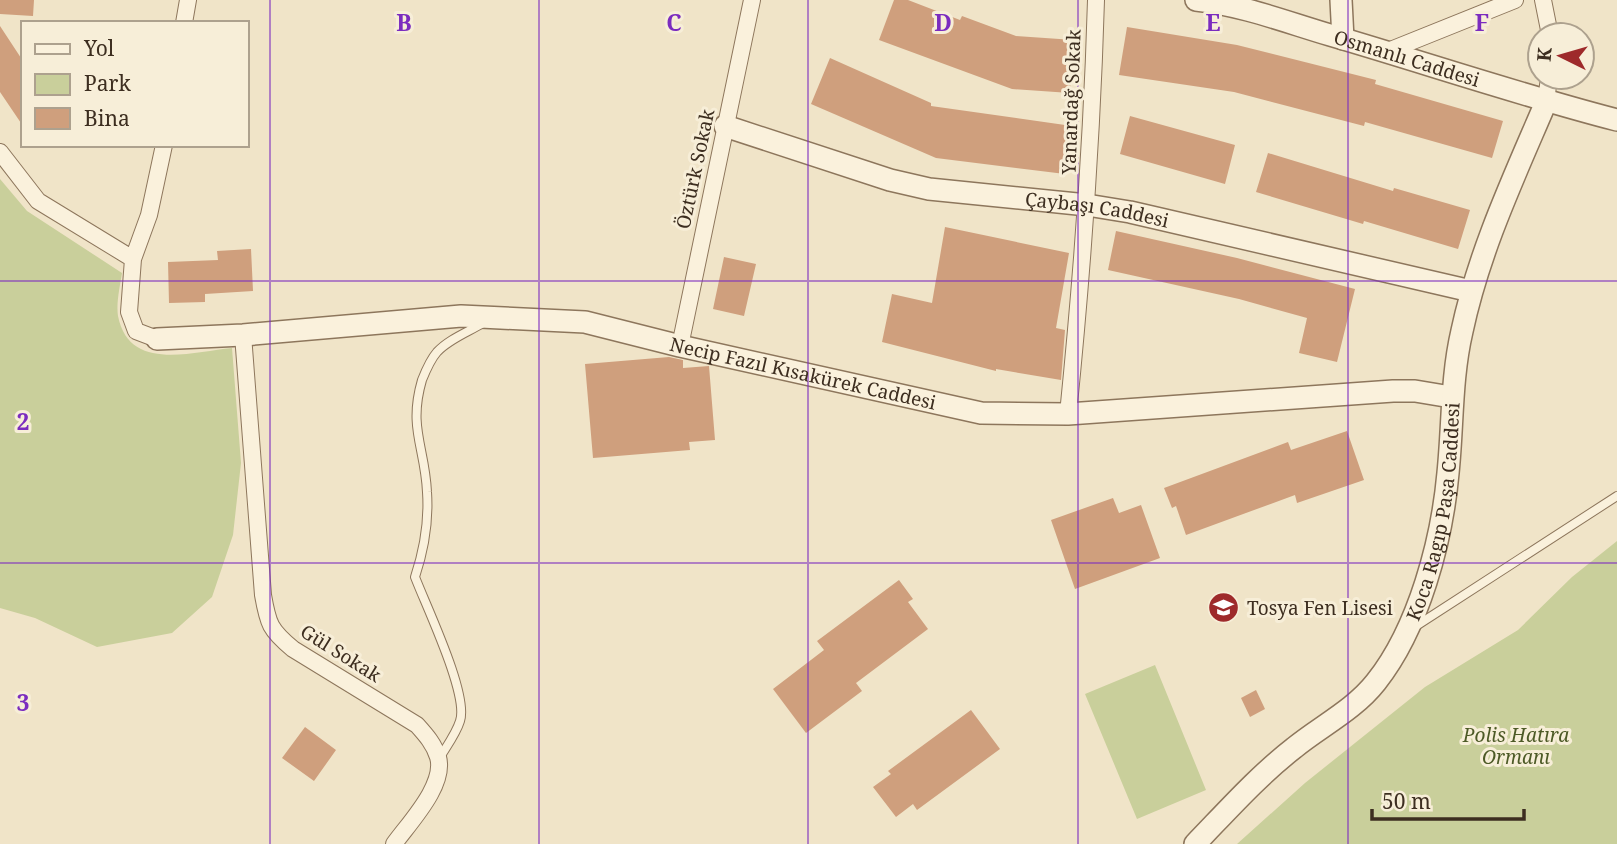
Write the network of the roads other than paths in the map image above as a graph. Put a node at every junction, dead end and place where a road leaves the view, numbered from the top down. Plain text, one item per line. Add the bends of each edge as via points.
1 (188, 0) edge
2 (752, 0) edge
3 (1096, 0) edge
4 (1196, 0) edge
5 (1341, 0) edge
6 (1515, 0) edge
7 (1543, 0) edge
8 (184, 21) edge
9 (1547, 21) edge
10 (1343, 38) junction
11 (1388, 51) junction
12 (1547, 91) edge
13 (1546, 102) junction
14 (1617, 120) edge
15 (725, 126) junction
16 (164, 147) edge
17 (0, 152) edge
18 (1087, 205) junction
19 (133, 259) junction
20 (1471, 291) junction
21 (493, 317) junction
22 (243, 335) junction
23 (157, 339) joint
24 (680, 346) junction
25 (1451, 397) junction
26 (1068, 414) junction
27 (1617, 496) edge
28 (1405, 633) junction
29 (439, 760) junction
30 (394, 844) edge
31 (1195, 844) edge

1 - 8 street
2 - 15 street, Öztürk Sokak
3 - 18 street, Yanardağ Sokak
4 - 10 street, Osmanlı Caddesi
5 - 10 street
6 - 11 street
7 - 9 street
10 - 11 street, Osmanlı Caddesi
11 - 13 street, Osmanlı Caddesi
12 - 13 street
13 - 14 street, Osmanlı Caddesi
13 - 20 street, Koca Ragıp Paşa Caddesi
15 - 18 street, Çaybaşı Caddesi via 916,186
15 - 24 street, Öztürk Sokak
16 - 19 street via 149,215
17 - 19 street via 38,201
18 - 20 street, Çaybaşı Caddesi
18 - 26 street, Yanardağ Sokak
19 - 23 street via 129,312 136,331
20 - 25 street, Koca Ragıp Paşa Caddesi
21 - 22 street, Necip Fazıl Kısakürek Caddesi
21 - 24 street, Necip Fazıl Kısakürek Caddesi via 585,322
21 - 29 lane via 437,352 426,370 416,408 428,495 424,551 415,577 461,702 461,720
22 - 23 street, Necip Fazıl Kısakürek Caddesi
22 - 29 street, Gül Sokak via 263,595 274,633 292,649 417,725
24 - 26 street, Necip Fazıl Kısakürek Caddesi via 981,413
25 - 26 street, Necip Fazıl Kısakürek Caddesi via 1393,391
25 - 28 street, Koca Ragıp Paşa Caddesi via 1443,514
27 - 28 lane
28 - 31 street, Koca Ragıp Paşa Caddesi via 1376,683 1273,765
29 - 30 street via 439,776 429,796

